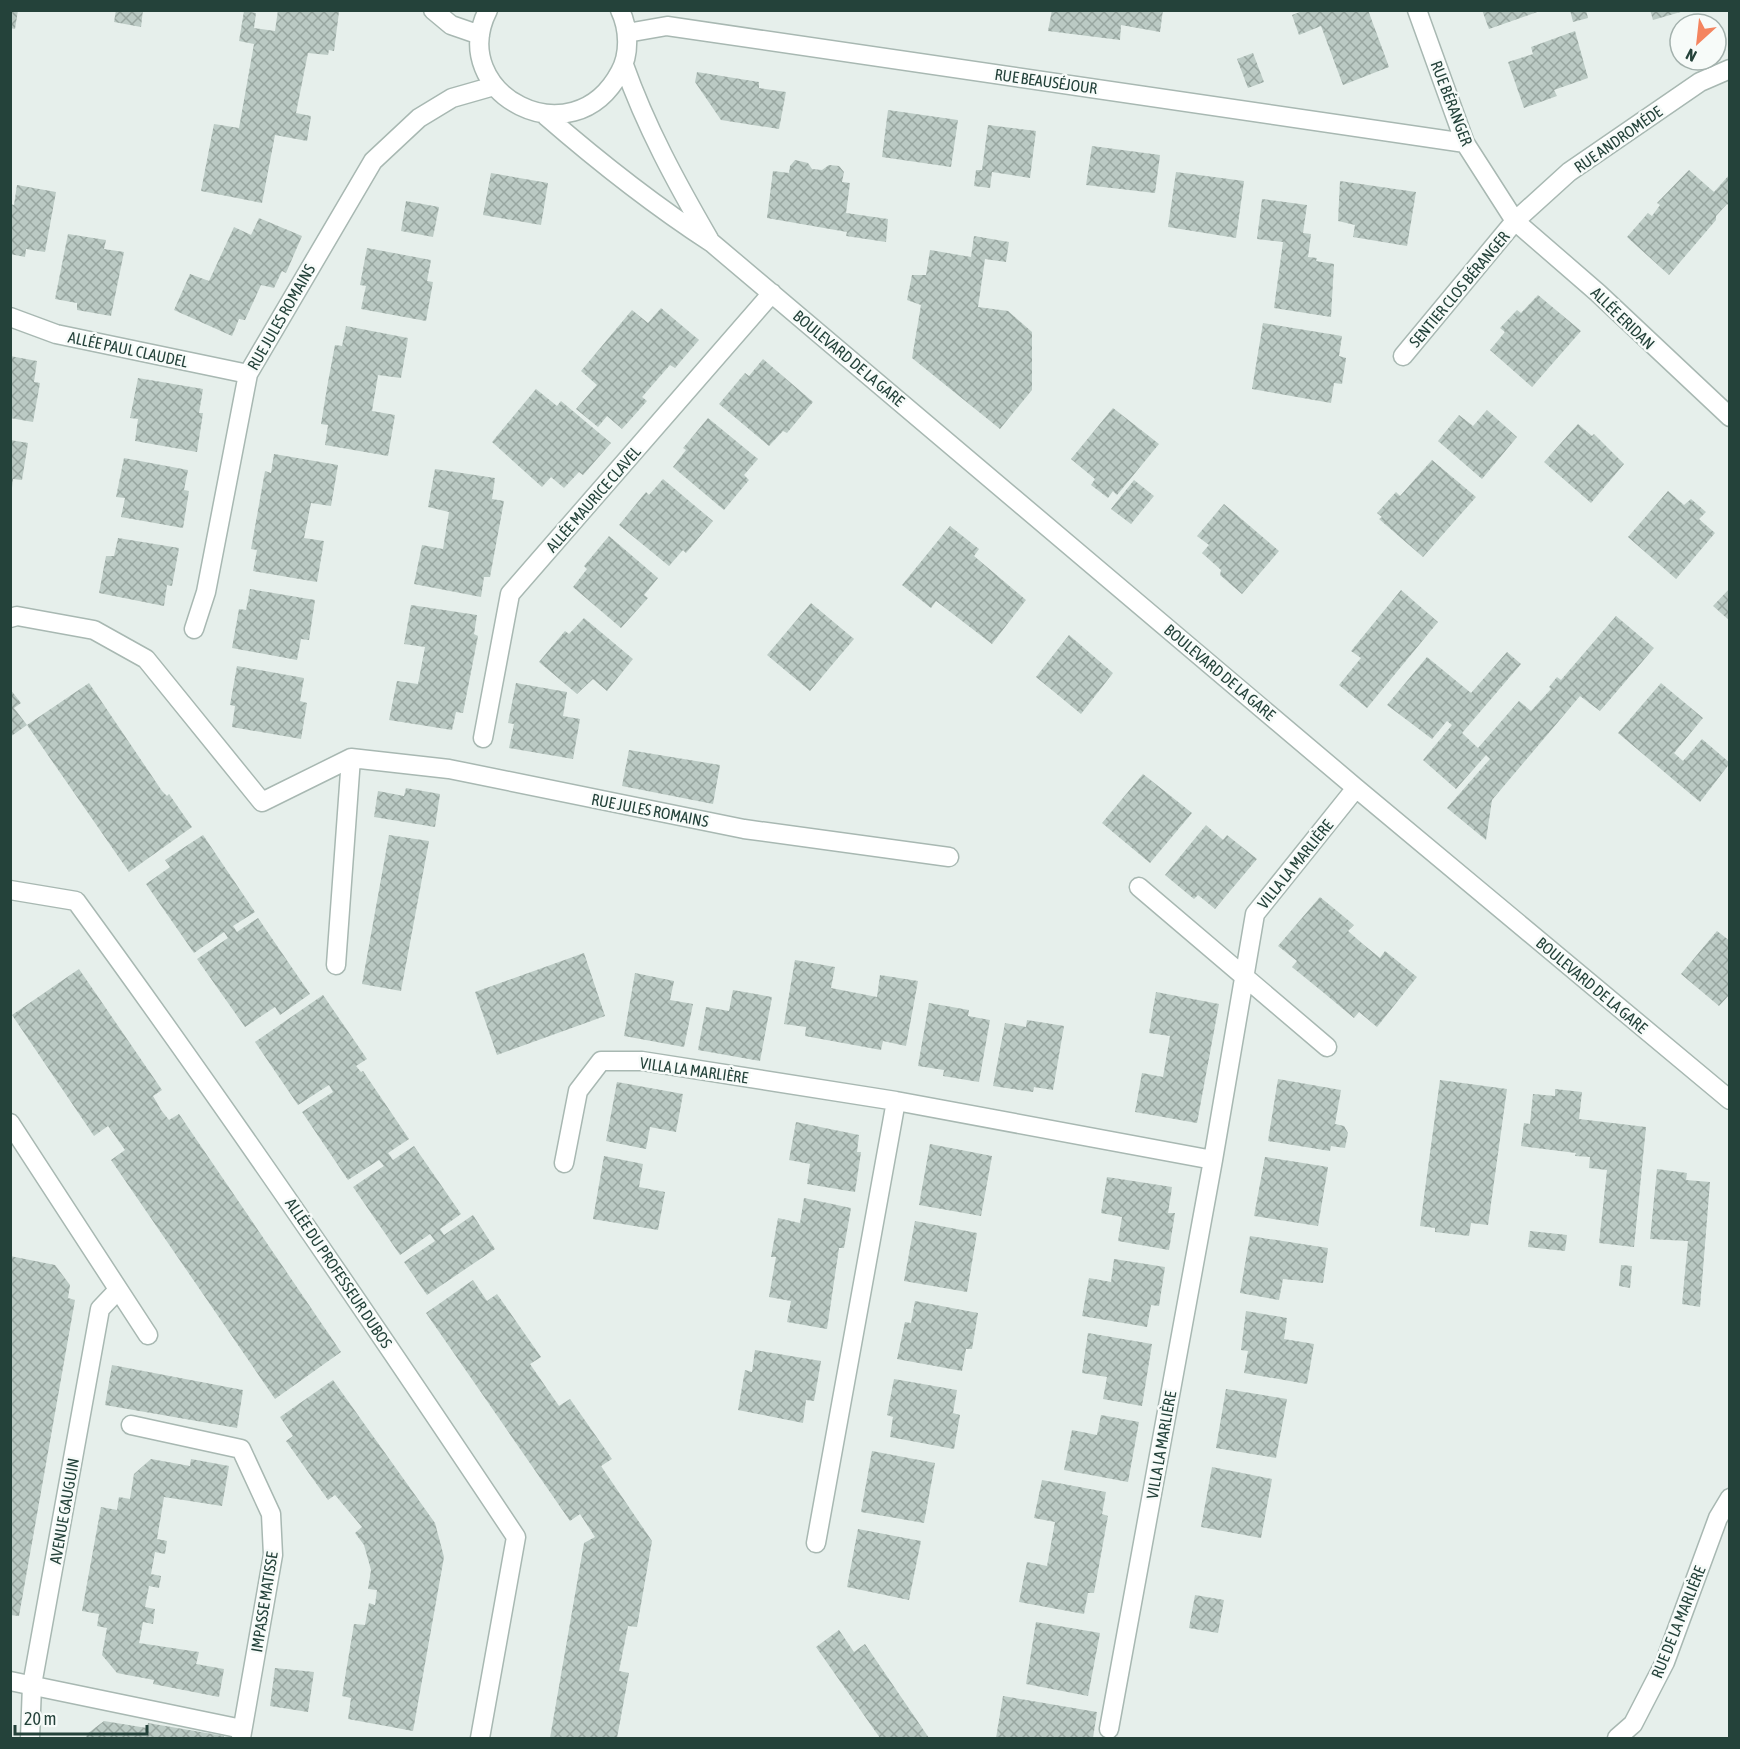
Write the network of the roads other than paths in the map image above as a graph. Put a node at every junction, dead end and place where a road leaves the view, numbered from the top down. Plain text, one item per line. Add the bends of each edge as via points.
1 (433, 10) edge
2 (488, 10) edge
3 (620, 10) edge
4 (1417, 10) edge
5 (627, 33) junction
6 (480, 35) junction
7 (624, 65) junction
8 (1730, 69) edge
9 (494, 86) junction
10 (546, 116) junction
11 (1465, 142) junction
12 (1515, 221) junction
13 (712, 243) junction
14 (772, 293) junction
15 (10, 317) edge
16 (1403, 356) dead end
17 (248, 374) junction
18 (1730, 417) edge
19 (10, 618) edge
20 (194, 629) dead end
21 (483, 738) dead end
22 (351, 758) junction
23 (1356, 788) junction
24 (949, 857) dead end
25 (1139, 887) dead end
26 (10, 890) edge
27 (336, 965) dead end
28 (1245, 978) junction
29 (1327, 1047) dead end
30 (1730, 1100) edge
31 (896, 1101) junction
32 (10, 1123) edge
33 (1213, 1160) junction
34 (564, 1163) dead end
35 (118, 1290) junction
36 (148, 1335) dead end
37 (131, 1425) dead end
38 (1730, 1498) edge
39 (816, 1543) dead end
40 (10, 1681) edge
41 (32, 1685) junction
42 (1109, 1729) dead end
43 (242, 1734) edge
44 (30, 1738) edge
45 (480, 1738) edge
46 (1617, 1738) edge

1 - 6 street via 450,25
2 - 6 street
3 - 5 street
4 - 11 street, RUE BÉRANGER
5 - 7 street
5 - 11 street, RUE BEAUSÉJOUR via 667,26
6 - 9 street via 480,53
7 - 10 street via 612,87 594,104 571,114
7 - 13 street, BOULEVARD DE LA GARE via 644,119
8 - 12 street, RUE ANDROMÉDE via 1700,82 1569,172
9 - 10 street via 526,111
9 - 17 street, RUE JULES ROMAINS via 452,98 419,118 373,161
10 - 13 street, BOULEVARD DE LA GARE via 608,170
11 - 12 street, RUE BÉRANGER
12 - 16 street, SENTIER CLOS BÉRANGER
12 - 18 street, ALLÉE ERIDAN
13 - 14 street, BOULEVARD DE LA GARE
14 - 21 street, ALLÉE MAURICE CLAVEL via 510,594
14 - 23 street, BOULEVARD DE LA GARE
15 - 17 street, ALLÉE PAUL CLAUDEL via 56,334
17 - 20 street, RUE JULES ROMAINS via 206,591
19 - 22 street via 94,630 146,659 262,802
22 - 24 street, RUE JULES ROMAINS via 449,769 744,829
22 - 27 street
23 - 28 street, VILLA LA MARLIÈRE via 1255,914
23 - 30 street, BOULEVARD DE LA GARE
25 - 28 street
26 - 45 street, ALLÉE DU PROFESSEUR DUBOS via 76,901 211,1087 516,1537
28 - 29 street
28 - 33 street, VILLA LA MARLIÈRE
31 - 33 street, VILLA LA MARLIÈRE
31 - 34 street, VILLA LA MARLIÈRE via 642,1061 601,1061 578,1091
31 - 39 street
32 - 35 street
33 - 42 street, VILLA LA MARLIÈRE
35 - 36 street
35 - 41 street, AVENUE GAUGUIN via 100,1309
37 - 43 street, IMPASSE MATISSE via 241,1449 271,1514 273,1556
38 - 46 street, RUE DE LA MARLIÈRE via 1718,1518 1665,1662 1633,1724
40 - 41 street, IMPASSE MATISSE
41 - 43 street, IMPASSE MATISSE
41 - 44 street, AVENUE GAUGUIN

